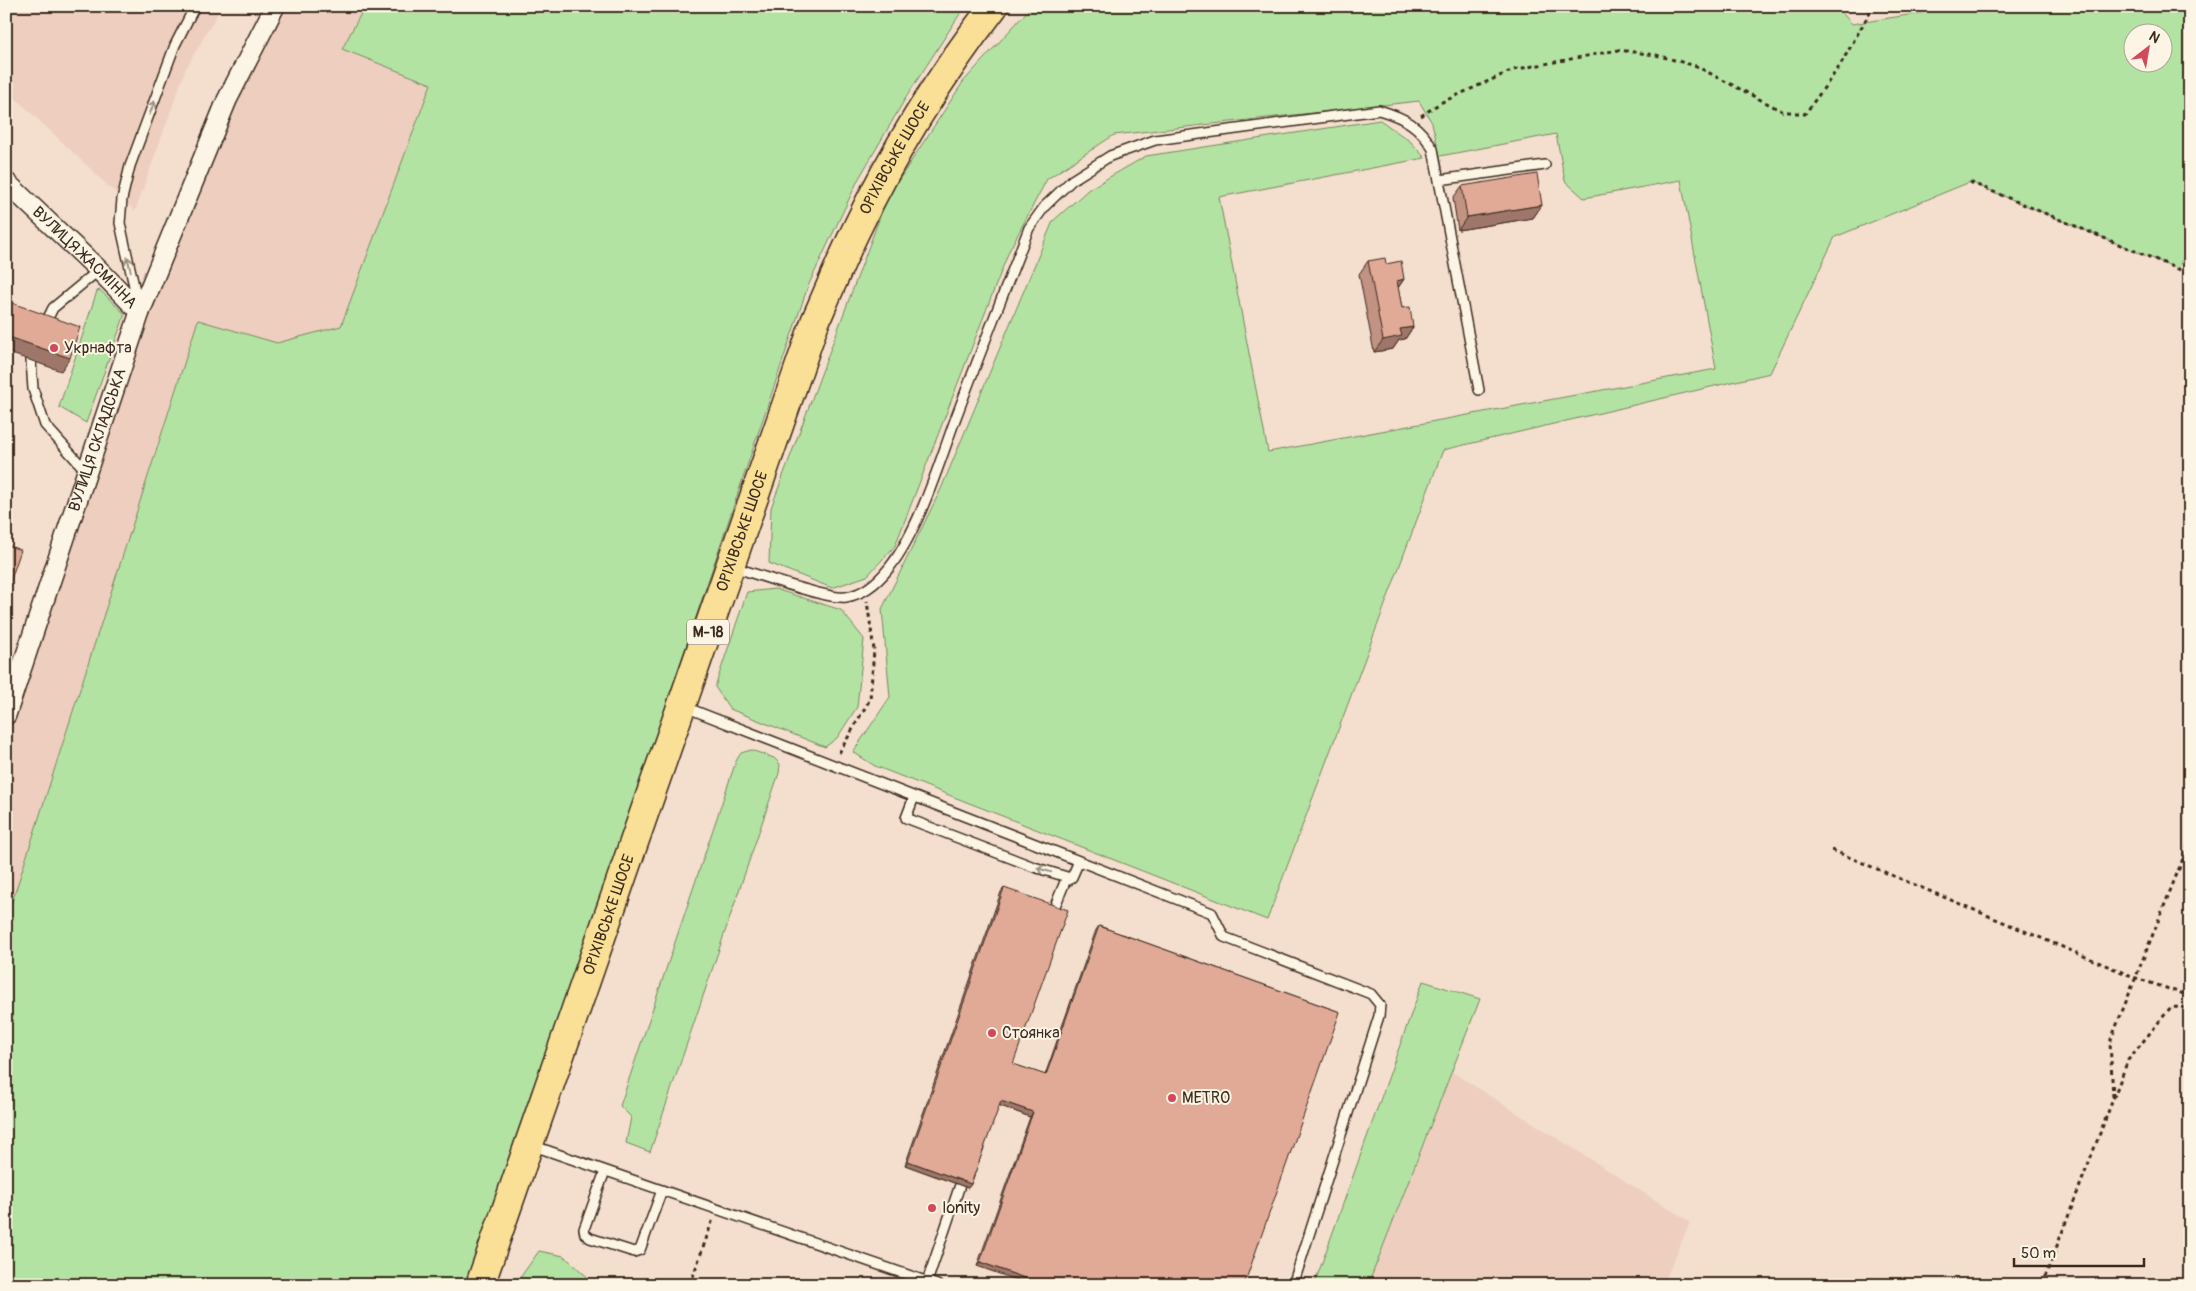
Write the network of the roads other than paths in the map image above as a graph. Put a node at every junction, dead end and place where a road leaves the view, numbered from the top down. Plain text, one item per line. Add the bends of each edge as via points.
1 (195, 6) edge
2 (275, 6) edge
3 (994, 6) edge
4 (1545, 165) dead end
5 (1439, 180) junction
6 (6, 182) edge
7 (99, 270) junction
8 (140, 312) junction
9 (42, 330) edge
10 (31, 360) dead end
11 (1479, 390) dead end
12 (87, 472) junction
13 (730, 566) junction
14 (682, 706) junction
15 (6, 715) edge
16 (914, 797) junction
17 (1079, 861) junction
18 (1067, 877) junction
19 (1053, 911) edge
20 (528, 1144) junction
21 (606, 1171) junction
22 (960, 1185) edge
23 (662, 1190) junction
24 (927, 1283) edge
25 (480, 1285) edge
26 (937, 1285) edge
27 (1294, 1285) edge

8 -> 1 lane via 120,223 122,199 130,166 175,46
2 - 8 street, ВУЛИЦЯ СКЛАДСЬКА via 227,100
3 - 13 highway, ОРІХІВСЬКЕ ШОСЕ / М-18 via 918,115 855,232 815,322
4 - 5 lane
5 - 11 lane
5 - 13 lane via 1433,149 1425,134 1403,118 1379,110 1155,140 1110,156 1072,180 1045,206 1029,228 909,536 880,579 866,590 844,598
6 - 7 street, ВУЛИЦЯ ЖАСМІННА
7 - 8 street, ВУЛИЦЯ ЖАСМІННА
7 - 9 lane via 52,308
8 - 12 street, ВУЛИЦЯ СКЛАДСЬКА
10 - 12 lane via 33,389 46,425
12 - 15 street, ВУЛИЦЯ СКЛАДСЬКА
13 - 14 highway, ОРІХІВСЬКЕ ШОСЕ / М-18
14 - 16 lane
14 - 20 highway, ОРІХІВСЬКЕ ШОСЕ / М-18
16 - 17 lane
18 -> 16 lane via 906,818
17 - 18 lane via 1072,877 1068,880
17 - 27 lane via 1212,913 1224,937 1371,994 1380,1005
18 - 19 lane
20 - 21 lane
20 - 25 highway, ОРІХІВСЬКЕ ШОСЕ / М-18
21 - 23 lane
21 - 23 lane via 584,1229 590,1238 634,1252 640,1250
22 - 24 lane
23 - 24 lane
24 - 26 lane

